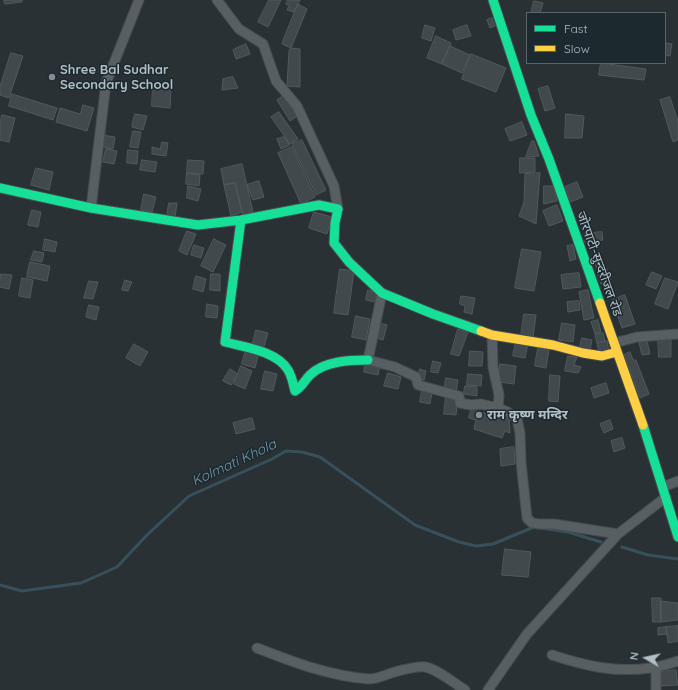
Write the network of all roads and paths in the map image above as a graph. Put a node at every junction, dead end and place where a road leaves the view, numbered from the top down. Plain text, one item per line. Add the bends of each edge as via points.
1 (140, 0) edge
2 (217, 0) edge
3 (493, 0) edge
4 (0, 188) edge
5 (91, 208) junction
6 (338, 209) junction
7 (241, 220) junction
8 (382, 293) junction
9 (678, 334) edge
10 (492, 335) junction
11 (616, 348) junction
12 (368, 360) junction
13 (498, 408) junction
14 (678, 481) edge
15 (663, 487) junction
16 (666, 497) junction
17 (618, 534) junction
18 (678, 537) edge
19 (257, 648) dead end
20 (552, 655) dead end
21 (678, 662) edge
22 (656, 667) junction
23 (465, 690) edge
24 (488, 690) edge
25 (656, 690) edge

1 - 5 street via 106,82
2 - 6 street via 240,29 263,44 276,81 297,106 334,186
3 - 11 street, जोरपाटी-सुन्दरीजल रोड via 531,115
4 - 5 street
5 - 7 street via 198,226
6 - 7 street via 319,205
6 - 8 street via 334,243 349,262
7 - 12 street via 225,342 267,353 287,368 295,391 304,386 311,375 329,365
8 - 10 street
8 - 12 street
9 - 11 street via 637,337
10 - 11 street via 602,356
10 - 13 street via 493,367 499,395
11 - 15 street, जोरपाटी-सुन्दरीजल रोड
12 - 13 street via 405,371 416,377 418,385 460,396 460,403
13 - 17 street via 517,419 527,518 532,523
14 - 15 street
15 - 16 street, जोरपाटी-सुन्दरीजल रोड
16 - 17 street
16 - 18 street, जोरपाटी-सुन्दरीजल रोड
17 - 24 street via 527,634
19 - 23 street via 309,667 369,679 425,667
20 - 22 street via 582,665 613,670
21 - 22 street
22 - 25 street

